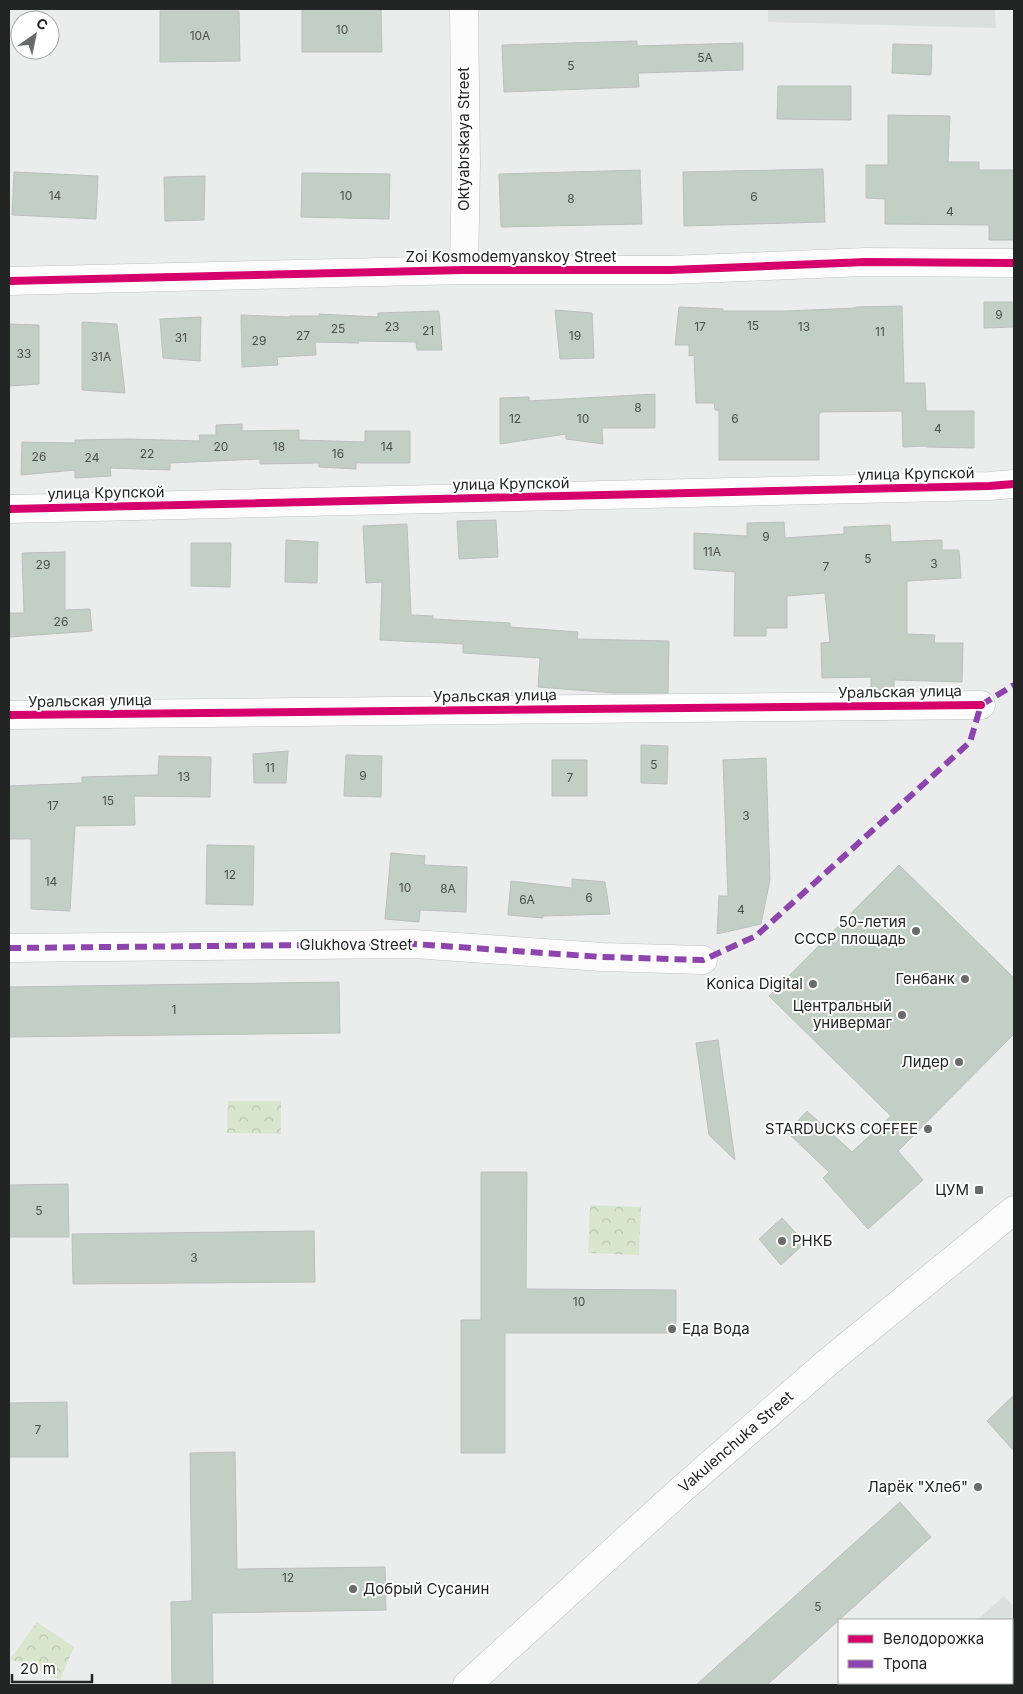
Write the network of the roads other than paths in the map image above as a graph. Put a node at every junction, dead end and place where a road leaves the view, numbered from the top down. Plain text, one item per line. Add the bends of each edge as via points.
1 (464, 9) edge
2 (1014, 262) edge
3 (464, 270) junction
4 (9, 281) edge
5 (1014, 484) edge
6 (9, 509) edge
7 (981, 705) dead end
8 (9, 715) edge
9 (9, 948) edge
10 (702, 960) dead end
11 (1014, 1210) edge
12 (468, 1685) edge

1 - 3 street, Oktyabrskaya Street
2 - 3 street, Zoi Kosmodemyanskoy Street via 866,262 670,270
3 - 4 street, Zoi Kosmodemyanskoy Street
5 - 6 street, улица Крупской
7 - 8 street, Уральская улица
9 - 10 street, Glukhova Street via 414,944 602,957
11 - 12 street, Vakulenchuka Street via 813,1375

